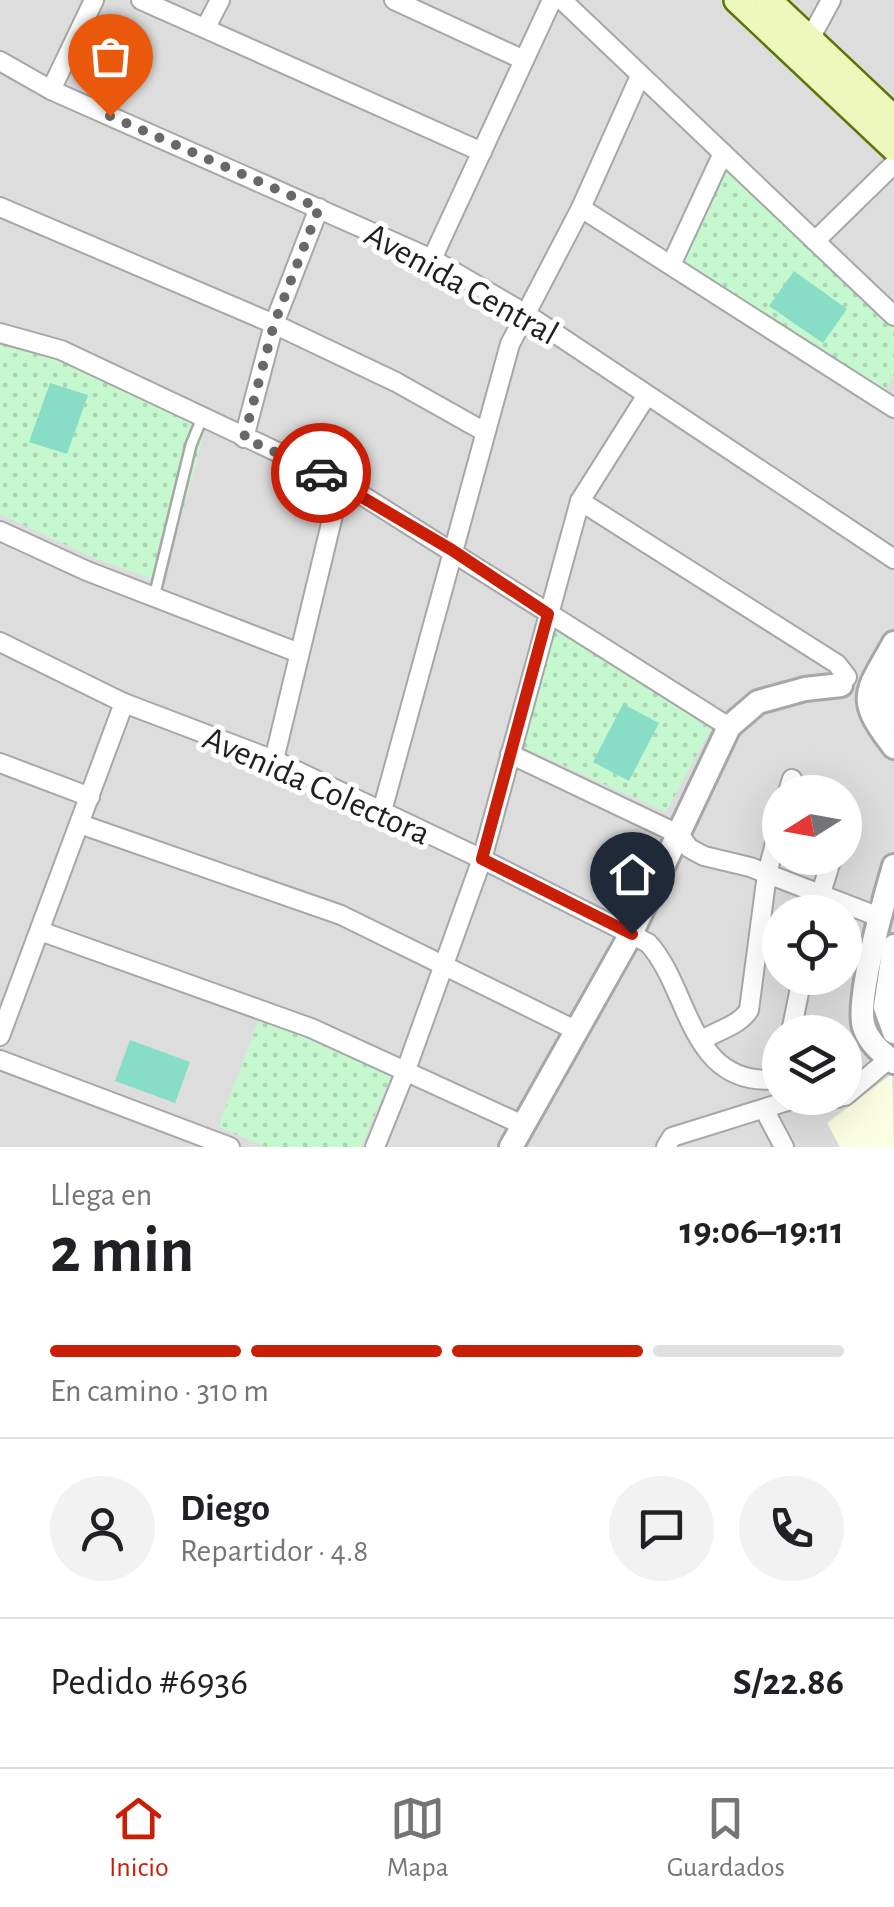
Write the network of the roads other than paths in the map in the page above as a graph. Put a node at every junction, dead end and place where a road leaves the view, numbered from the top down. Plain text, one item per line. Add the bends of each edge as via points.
1 (94, 0) edge
2 (141, 0) edge
3 (220, 0) edge
4 (394, 0) edge
5 (552, 0) edge
6 (562, 0) edge
7 (737, 0) edge
8 (768, 0) edge
9 (830, 0) edge
10 (206, 27) junction
11 (805, 49) junction
12 (524, 60) junction
13 (0, 61) edge
14 (640, 76) junction
15 (51, 90) junction
16 (894, 118) edge
17 (894, 148) edge
18 (482, 152) junction
19 (723, 153) junction
20 (894, 164) edge
21 (0, 207) edge
22 (319, 208) junction
23 (581, 208) junction
24 (815, 241) junction
25 (432, 259) junction
26 (670, 265) junction
27 (526, 314) junction
28 (894, 316) edge
29 (274, 324) junction
30 (0, 333) edge
31 (646, 395) junction
32 (892, 402) edge
33 (202, 418) junction
34 (485, 432) junction
35 (244, 438) junction
36 (341, 482) junction
37 (580, 502) junction
38 (0, 531) edge
39 (452, 550) junction
40 (894, 559) edge
41 (154, 597) junction
42 (548, 614) junction
43 (0, 642) edge
44 (894, 643) edge
45 (299, 653) junction
46 (872, 690) edge
47 (124, 703) junction
48 (729, 727) junction
49 (894, 747) edge
50 (510, 754) junction
51 (274, 760) junction
52 (0, 763) edge
53 (90, 797) junction
54 (382, 811) junction
55 (80, 824) junction
56 (680, 834) junction
57 (482, 859) junction
58 (894, 866) edge
59 (762, 873) edge
60 (767, 875) edge
61 (770, 875) edge
62 (826, 875) edge
63 (819, 893) junction
64 (879, 918) junction
65 (40, 931) junction
66 (632, 934) junction
67 (894, 946) edge
68 (444, 966) junction
69 (576, 1030) junction
70 (894, 1032) edge
71 (0, 1036) edge
72 (701, 1041) junction
73 (0, 1060) edge
74 (891, 1061) edge
75 (406, 1070) junction
76 (762, 1080) edge
77 (862, 1080) edge
78 (762, 1111) edge
79 (767, 1115) edge
80 (523, 1124) junction
81 (672, 1144) edge
82 (230, 1147) edge
83 (374, 1147) edge
84 (510, 1147) edge
85 (784, 1147) edge

1 - 15 street
2 - 10 street
3 - 10 street
4 - 12 street
5 - 12 street
6 - 14 street
7 - 11 main road
8 - 11 main road
9 - 11 street
10 - 18 street
11 - 16 main road
11 - 17 main road
12 - 18 street
13 - 15 street, Avenida Central
14 - 19 street
14 - 23 street
15 - 22 street, Avenida Central
18 - 25 street
19 - 24 street
19 - 26 street
20 - 24 street
21 - 29 street
22 - 25 street, Avenida Central
22 - 29 street
23 - 26 street
23 - 27 street
24 - 28 street
25 - 27 street, Avenida Central
26 - 32 street
27 - 31 street, Avenida Central
27 - 34 street via 510,344
29 - 34 street
29 - 35 street
30 - 33 street via 61,350
31 - 37 street
31 - 40 street, Avenida Central
33 - 35 street
33 - 41 lane
34 - 39 street
35 - 36 street
36 - 39 street
36 - 45 street
37 - 42 street
37 - 46 street
38 - 41 street
39 - 42 street
39 - 54 street
41 - 45 street
42 - 48 street
42 - 50 street
43 - 47 street, Avenida Colectora
44 - 46 street
45 - 51 street
46 - 48 street via 805,689 758,702
46 - 49 street via 870,716
47 - 51 street, Avenida Colectora
47 - 53 street
48 - 56 street
50 - 56 street
50 - 57 street
51 - 54 street, Avenida Colectora
52 - 53 street
53 - 55 street
54 - 57 street, Avenida Colectora
55 - 65 street
55 - 68 street via 340,915
56 - 59 street via 704,856
56 - 66 street
57 - 66 street, Avenida Colectora
57 - 68 street
58 - 64 street
60 - 72 street via 749,1010 743,1020
61 - 63 street
62 - 63 street
63 - 64 street
64 - 74 street via 861,1016 865,1032
65 - 71 street
65 - 75 street via 256,1007
66 - 69 street
66 - 72 street, Avenida Colectora via 663,959
67 - 70 street via 885,1007
68 - 69 street
68 - 75 street
69 - 80 street
72 - 76 street via 720,1063
73 - 82 street
74 - 77 street
75 - 80 street
75 - 83 street
78 - 81 street
79 - 85 street
80 - 84 street

